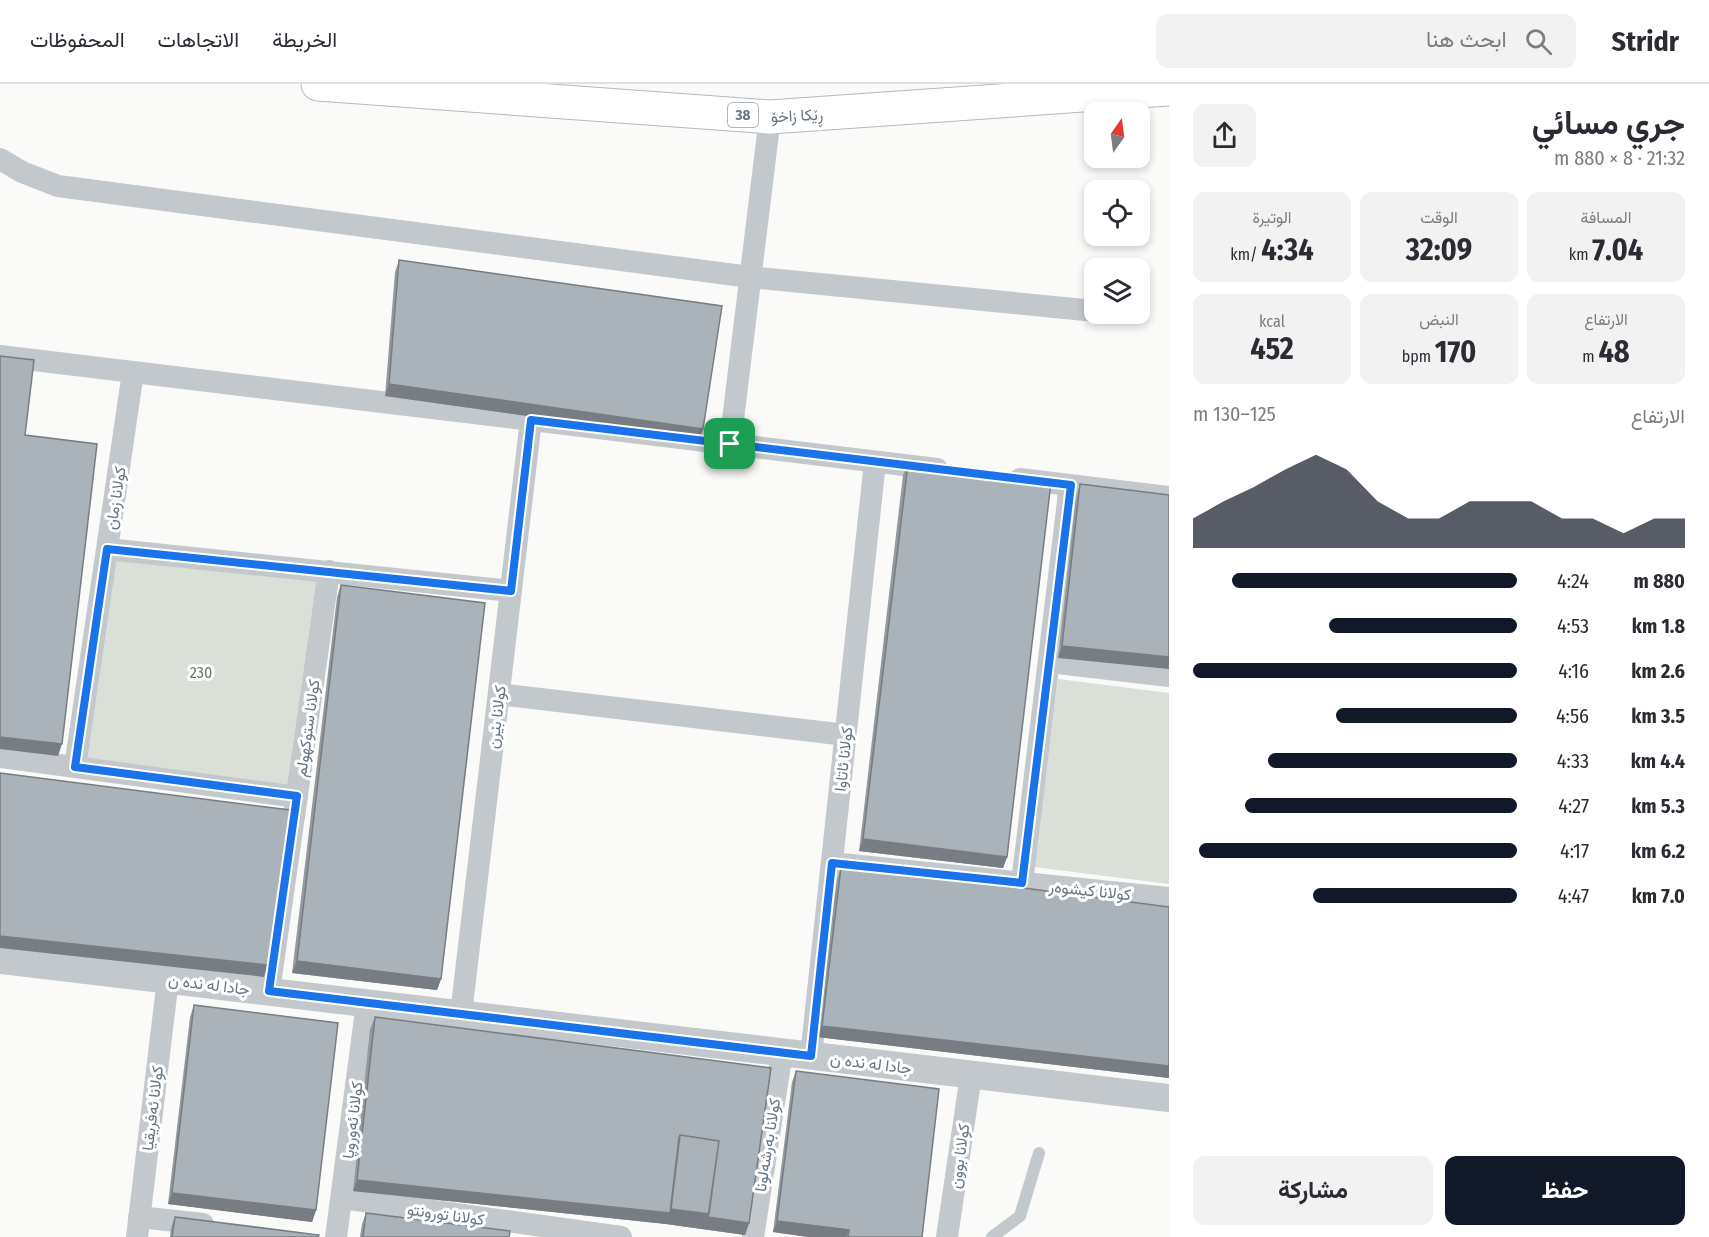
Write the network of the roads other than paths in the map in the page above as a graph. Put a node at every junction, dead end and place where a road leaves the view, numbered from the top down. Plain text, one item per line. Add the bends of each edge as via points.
1 (318, 84) edge
2 (1169, 89) edge
3 (770, 117) junction
4 (0, 159) edge
5 (750, 277) junction
6 (1084, 310) edge
7 (0, 356) edge
8 (134, 372) junction
9 (531, 420) junction
10 (730, 444) junction
11 (875, 462) junction
12 (956, 472) edge
13 (1002, 477) edge
14 (1071, 485) junction
15 (1169, 497) edge
16 (107, 549) junction
17 (329, 571) junction
18 (511, 591) junction
19 (1049, 662) junction
20 (1169, 676) edge
21 (499, 694) junction
22 (846, 735) junction
23 (0, 757) edge
24 (75, 767) junction
25 (297, 796) junction
26 (832, 863) junction
27 (1022, 883) junction
28 (1169, 898) edge
29 (0, 960) edge
30 (168, 980) junction
31 (269, 991) junction
32 (366, 1003) junction
33 (461, 1014) junction
34 (782, 1052) junction
35 (811, 1056) junction
36 (971, 1075) junction
37 (1169, 1098) edge
38 (1039, 1153) dead end
39 (342, 1198) junction
40 (222, 1226) edge
41 (138, 1227) edge
42 (530, 1232) edge
43 (336, 1237) edge
44 (621, 1237) edge
45 (753, 1237) edge
46 (947, 1237) edge
47 (992, 1237) edge

1 - 3 highway, ڕێکا زاخۆ / 38
2 - 3 highway, ڕێکا زاخۆ / 38
3 - 5 street
4 - 5 street via 58,186
5 - 6 street
5 - 10 street
7 - 8 street
8 - 9 street
8 - 16 street, كولانا زمان
9 - 10 street
9 - 18 street, كولانا بێرن
10 - 11 street
11 - 12 street
11 - 22 street, كولانا ئاتاوا
13 - 14 street
14 - 15 street
14 - 19 street
16 - 17 street
16 - 24 street, كولانا زمان
17 - 18 street
17 - 25 street, كولانا ستوكهولم
18 - 21 street, كولانا بێرن
19 - 20 street
19 - 27 street
21 - 22 street
21 - 33 street, كولانا بێرن
22 - 26 street, كولانا ئاتاوا
23 - 24 street
24 - 25 street
25 - 31 street, كولانا ستوكهولم
26 - 27 street, كولانا كیشوه‌ر
26 - 35 street, كولانا ئاتاوا
27 - 28 street, كولانا كیشوه‌ر
29 - 30 street, جادا له نده ن
30 - 31 street, جادا له نده ن
30 - 41 street, كولانا ئه‌فریقیا
31 - 32 street, جادا له نده ن
32 - 33 street, جادا له نده ن
32 - 39 street, كولانا ئه‌وروپا
33 - 34 street, جادا له نده ن
34 - 35 street, جادا له نده ن
34 - 45 street, كولانا به‌رشه‌لونا
35 - 36 street, جادا له نده ن
36 - 37 street, جادا له نده ن
36 - 46 street, كولانا بوون
38 - 47 lane via 1020,1216
39 - 42 street, كولانا تورونتو
39 - 43 street, كولانا ئه‌وروپا
40 - 41 street
42 - 44 street, كولانا تورونتو

